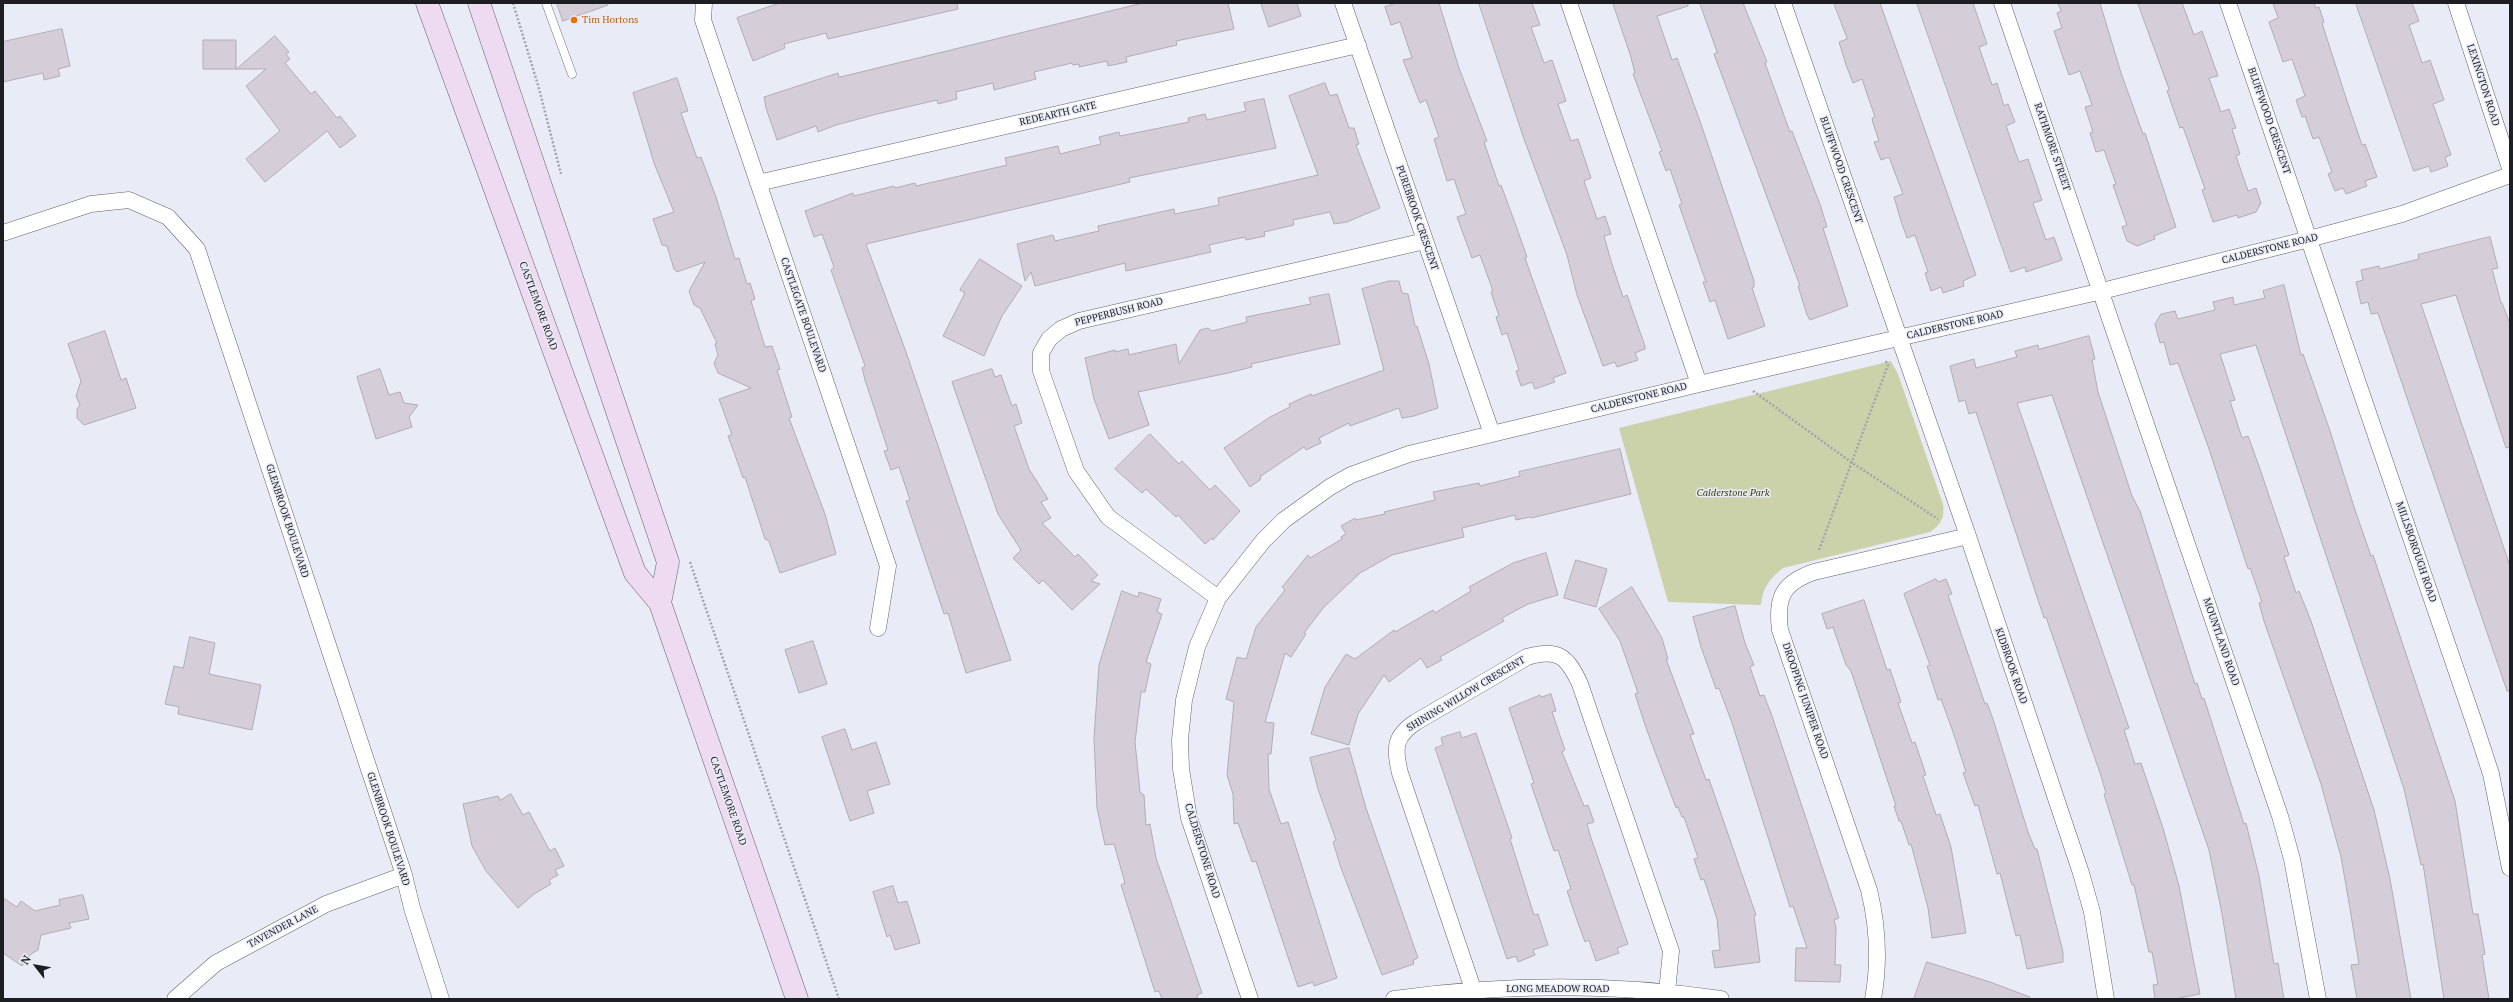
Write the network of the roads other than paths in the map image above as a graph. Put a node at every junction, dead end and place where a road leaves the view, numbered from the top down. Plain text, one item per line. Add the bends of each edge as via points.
1 (427, 3) edge
2 (479, 3) edge
3 (546, 3) edge
4 (704, 3) edge
5 (1343, 3) edge
6 (1569, 3) edge
7 (1783, 3) edge
8 (2002, 3) edge
9 (2228, 3) edge
10 (2456, 3) edge
11 (1358, 45) junction
12 (572, 74) dead end
13 (2510, 168) edge
14 (2510, 175) edge
15 (758, 184) junction
16 (3, 233) edge
17 (2310, 239) junction
18 (1425, 241) junction
19 (2102, 291) junction
20 (1899, 338) junction
21 (1699, 384) junction
22 (1492, 434) junction
23 (1968, 536) junction
24 (1218, 598) junction
25 (660, 603) junction
26 (878, 628) dead end
27 (2510, 868) edge
28 (404, 875) junction
29 (1473, 989) junction
30 (1667, 992) junction
31 (175, 999) edge
32 (441, 999) edge
33 (797, 999) edge
34 (1250, 999) edge
35 (1394, 999) edge
36 (1721, 999) edge
37 (1873, 999) edge
38 (2106, 999) edge
39 (2318, 999) edge

1 - 25 main road, CASTLEMORE ROAD via 635,574
2 - 25 main road via 668,562
3 - 12 lane
4 - 15 street, CASTLEGATE BOULEVARD via 703,20
5 - 11 street, PUREBROOK CRESCENT
6 - 21 street
7 - 20 street, BLUFFWOOD CRESCENT
8 - 19 street, RATHMORE STREET
9 - 17 street, BLUFFWOOD CRESCENT
10 - 13 street, LEXINGTON ROAD
11 - 15 street, REDEARTH GATE
11 - 18 street, PUREBROOK CRESCENT
14 - 17 street, CALDERSTONE ROAD via 2402,214
15 - 26 street, CASTLEGATE BOULEVARD via 888,566
16 - 28 street, GLENBROOK BOULEVARD via 91,204 129,200 168,217 197,249
17 - 19 street, CALDERSTONE ROAD
17 - 27 street, MILLSBOROUGH ROAD via 2482,745 2491,774
18 - 22 street, PUREBROOK CRESCENT
18 - 24 street, PEPPERBUSH ROAD via 1079,321 1061,328 1049,339 1041,353 1041,371 1076,471 1093,498 1108,517 1124,530
19 - 20 street, CALDERSTONE ROAD
19 - 39 street, MOUNTLAND ROAD via 2280,816 2292,859
20 - 21 street, CALDERSTONE ROAD
20 - 23 street, KIDBROOK ROAD
21 - 22 street, CALDERSTONE ROAD
22 - 24 street, CALDERSTONE ROAD via 1378,463 1330,487 1279,525 1263,541
23 - 37 street, DROOPING JUNIPER ROAD via 1814,572 1801,577 1780,597 1780,630 1875,914 1878,970
23 - 38 street, KIDBROOK ROAD via 2081,873 2092,912
24 - 34 street, CALDERSTONE ROAD via 1197,647 1190,672 1182,719 1181,769 1189,818
25 - 33 main road, CASTLEMORE ROAD
28 - 31 street, TAVENDER LANE via 326,904 216,962
28 - 32 street, GLENBROOK BOULEVARD
29 - 30 street, LONG MEADOW ROAD via 1582,988
29 - 30 street, SHINING WILLOW CRESCENT via 1400,773 1396,758 1398,742 1404,730 1416,722 1527,657 1545,652 1561,656 1572,666 1580,684 1671,950
29 - 35 street, LONG MEADOW ROAD
30 - 36 street, LONG MEADOW ROAD

